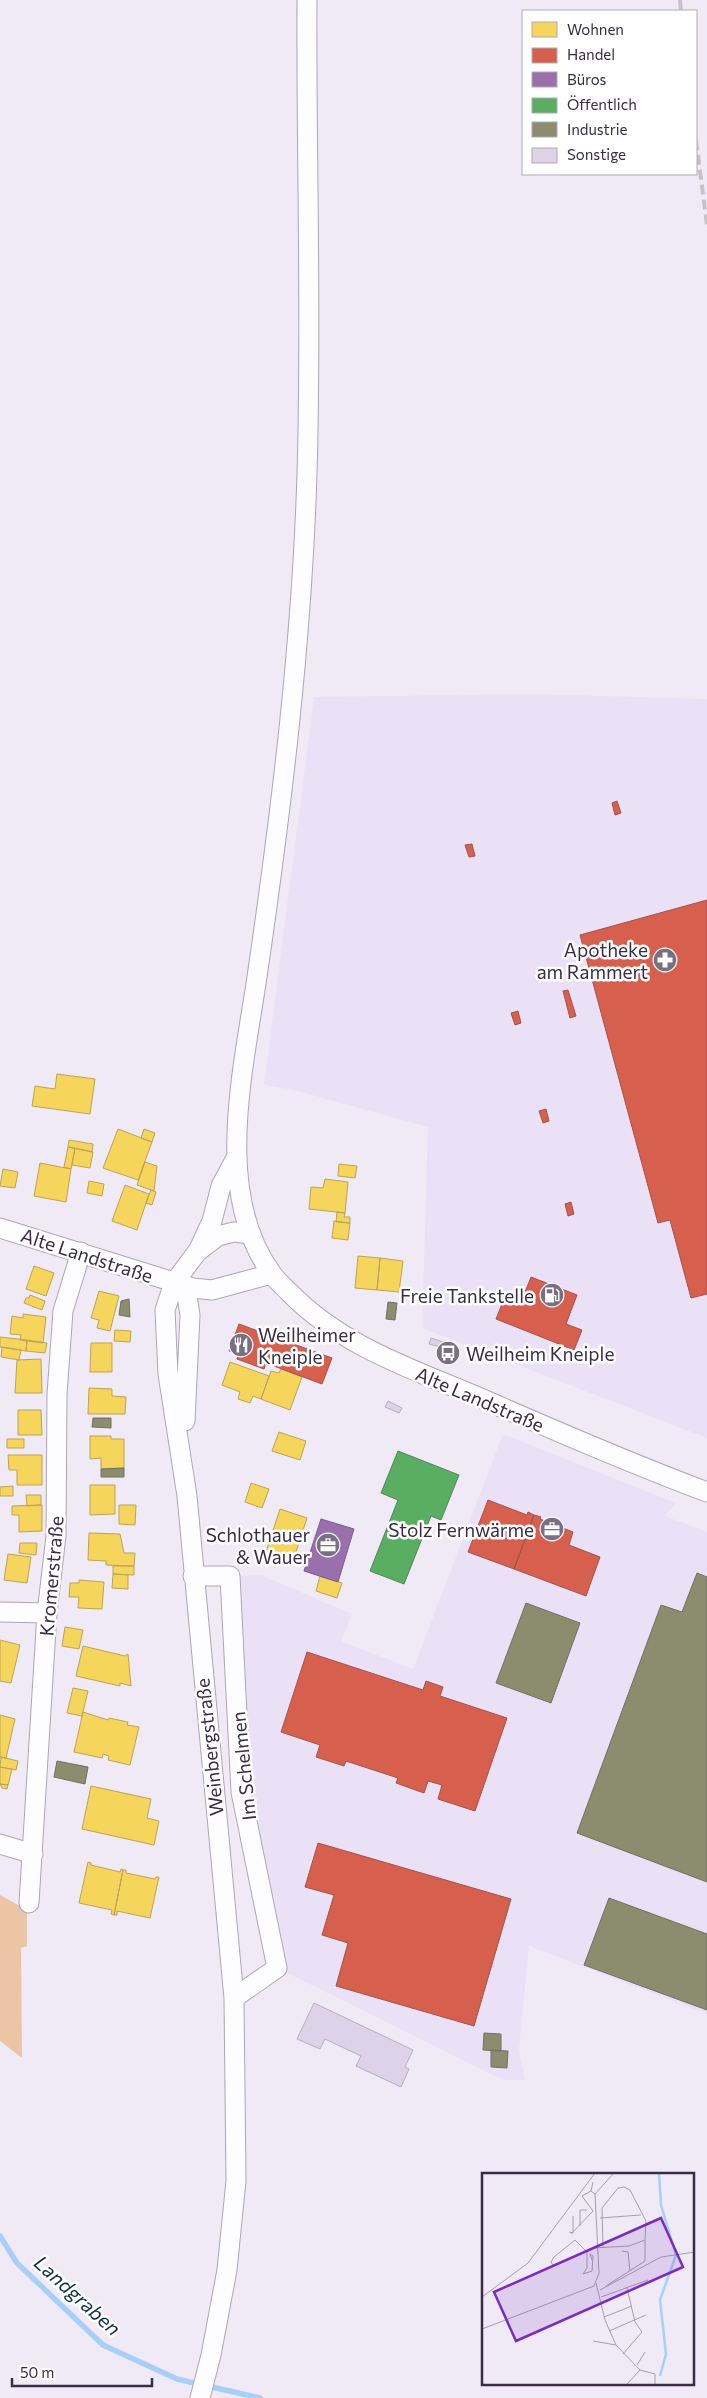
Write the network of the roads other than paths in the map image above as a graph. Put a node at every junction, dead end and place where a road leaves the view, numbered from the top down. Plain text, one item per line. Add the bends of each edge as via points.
1 (307, 0) edge
2 (236, 1158) junction
3 (0, 1228) edge
4 (251, 1234) junction
5 (81, 1252) junction
6 (197, 1252) junction
7 (271, 1274) junction
8 (174, 1283) junction
9 (212, 1290) junction
10 (190, 1315) junction
11 (183, 1465) junction
12 (707, 1492) edge
13 (193, 1576) junction
14 (0, 1612) edge
15 (47, 1613) junction
16 (0, 1844) edge
17 (33, 1854) junction
18 (29, 1903) dead end
19 (234, 1998) junction
20 (200, 2398) edge

1 - 2 street via 309,375 301,604 284,776 239,1102
2 - 4 street via 238,1190
2 - 6 street via 221,1186 212,1221
3 - 5 street, Alte Landstraße
4 - 6 street, Alte Landstraße via 234,1232 218,1236
4 - 7 street, Alte Landstraße
5 - 8 street, Alte Landstraße
5 - 15 street, Kromerstraße via 63,1311 56,1394 56,1536
6 - 8 street, Alte Landstraße
7 - 9 street, Alte Landstraße
7 - 12 street, Alte Landstraße via 305,1309 337,1332 377,1354 584,1444
8 - 9 street, Alte Landstraße
8 - 10 street via 187,1296
8 - 11 street via 166,1310 168,1374
9 - 10 street
10 - 11 street
11 - 13 street, Weinbergstraße
13 - 19 street, Weinbergstraße
13 - 19 street, Im Schelmen via 230,1576 242,1792 277,1968
14 - 15 street
15 - 17 street, Kromerstraße
16 - 17 street
17 - 18 street, Kromerstraße
19 - 20 street, Weinbergstraße via 236,2181 226,2270

